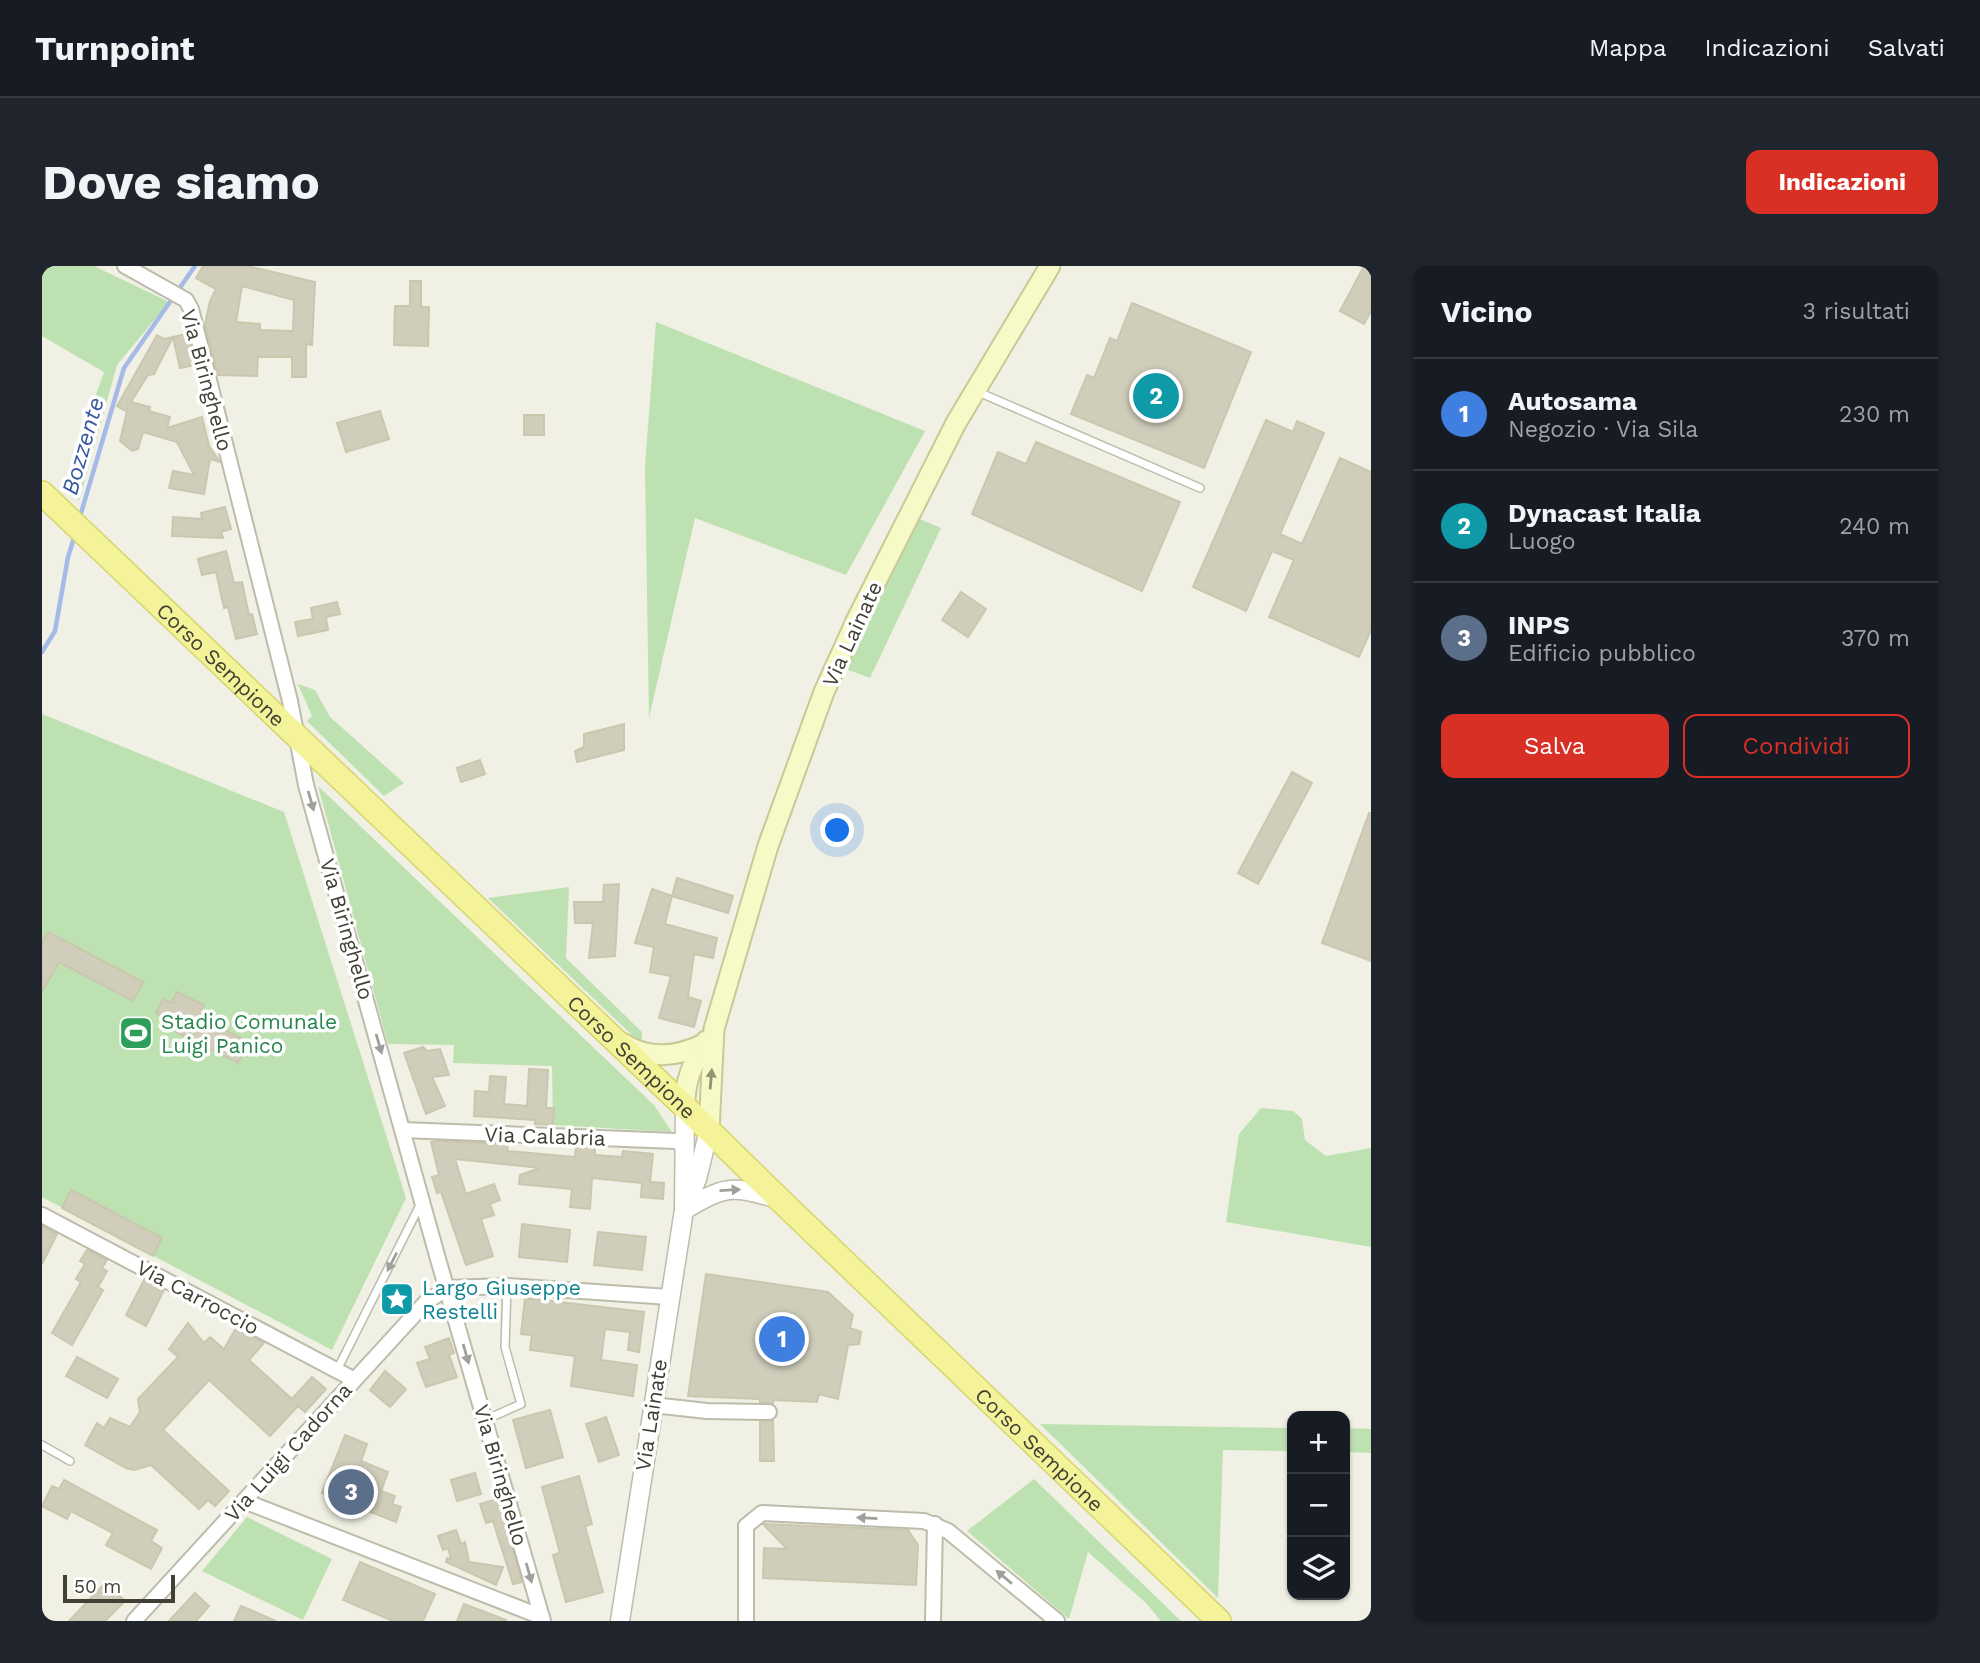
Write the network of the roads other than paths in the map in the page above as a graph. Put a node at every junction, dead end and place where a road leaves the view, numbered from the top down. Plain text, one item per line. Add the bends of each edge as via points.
1 (1050, 266) edge
2 (136, 268) edge
3 (975, 391) junction
4 (1200, 488) dead end
5 (44, 495) edge
6 (295, 735) junction
7 (612, 1037) junction
8 (709, 1037) junction
9 (685, 1107) junction
10 (403, 1130) junction
11 (709, 1130) junction
12 (686, 1145) junction
13 (779, 1199) junction
14 (422, 1202) junction
15 (684, 1210) junction
16 (42, 1215) edge
17 (507, 1286) junction
18 (448, 1289) junction
19 (669, 1297) junction
20 (337, 1370) junction
21 (353, 1379) junction
22 (653, 1405) junction
23 (769, 1412) dead end
24 (485, 1420) junction
25 (42, 1445) edge
26 (70, 1461) dead end
27 (244, 1501) junction
28 (935, 1524) junction
29 (543, 1619) edge
30 (134, 1621) edge
31 (620, 1621) edge
32 (746, 1621) edge
33 (933, 1621) edge
34 (1056, 1621) edge
35 (1219, 1621) edge

1 - 3 main road, Via Lainate
2 - 6 street, Via Biringhello via 186,300 191,309
3 - 4 lane
3 - 8 main road, Via Lainate via 868,596 824,692 768,846
5 - 6 main road, Corso Sempione
6 - 7 main road, Corso Sempione
6 -> 10 street, Via Biringhello
7 - 8 main road via 634,1050 659,1055 683,1054
7 - 9 main road, Corso Sempione
8 - 9 main road, Via Lainate via 688,1078
11 -> 8 main road, Via Lainate
9 - 11 main road, Corso Sempione
9 - 12 street, Via Lainate
10 - 12 street, Via Calabria
10 - 14 street, Via Biringhello
11 - 13 main road, Corso Sempione
11 - 15 street, Via Lainate
12 - 15 street, Via Lainate
15 -> 13 street via 724,1189
13 - 35 main road, Corso Sempione
14 - 18 street, Via Biringhello
14 -> 20 lane
15 - 19 street, Via Lainate
16 - 20 street, Via Carroccio
17 - 18 street
17 - 19 street
17 - 24 lane via 505,1347 521,1404
18 - 21 street, Via Luigi Cadorna via 426,1302
18 -> 24 street, Via Biringhello
19 - 22 street, Via Lainate
20 - 21 street, Via Carroccio
21 - 27 street, Via Luigi Cadorna
22 - 23 street via 707,1412
22 - 31 street, Via Lainate
24 -> 29 street, Via Biringhello
25 - 26 lane
27 - 29 street
27 - 30 street, Via Luigi Cadorna
28 -> 32 street via 762,1513 746,1526
28 - 33 street
34 -> 28 street

